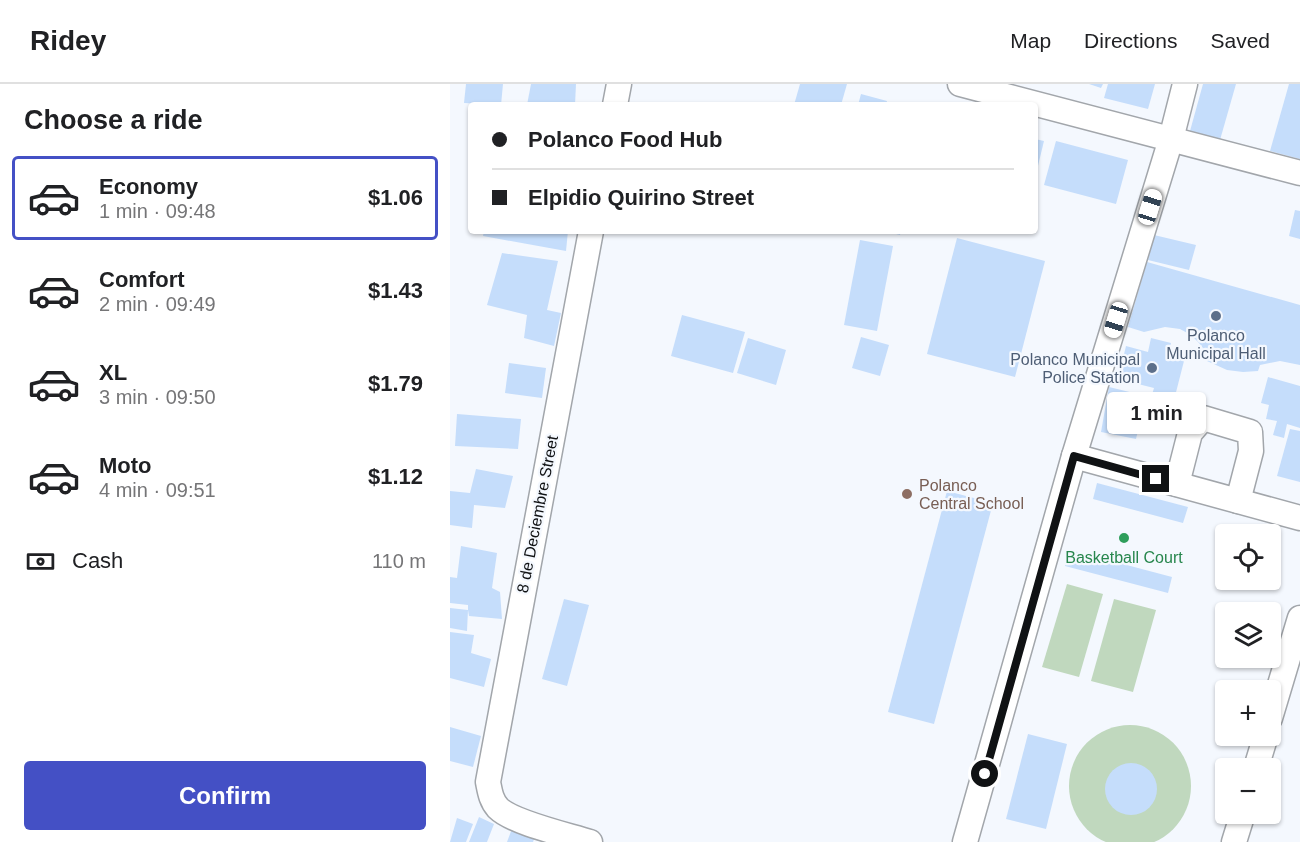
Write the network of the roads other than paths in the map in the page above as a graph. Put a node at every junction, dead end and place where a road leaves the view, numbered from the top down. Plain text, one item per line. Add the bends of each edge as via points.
1 (619, 84) edge
2 (960, 84) edge
3 (1185, 84) edge
4 (616, 102) edge
5 (1029, 102) edge
6 (1038, 104) edge
7 (1171, 139) junction
8 (1300, 173) edge
9 (590, 234) edge
10 (1074, 456) junction
11 (1176, 484) junction
12 (1238, 501) junction
13 (1300, 518) edge
14 (1300, 618) edge
15 (1281, 681) edge
16 (1240, 824) edge
17 (590, 842) edge
18 (965, 842) edge
19 (1234, 842) edge

1 - 4 street
2 - 5 street
3 - 7 street
6 - 7 street
7 - 8 street
7 - 10 street
9 - 17 street, 8 de Deciembre Street via 488,782 491,797 510,817
10 - 11 street
10 - 18 street
11 - 12 street
11 - 12 street via 1190,433 1203,418 1251,432 1251,451
12 - 13 street
14 - 15 street
16 - 19 street

